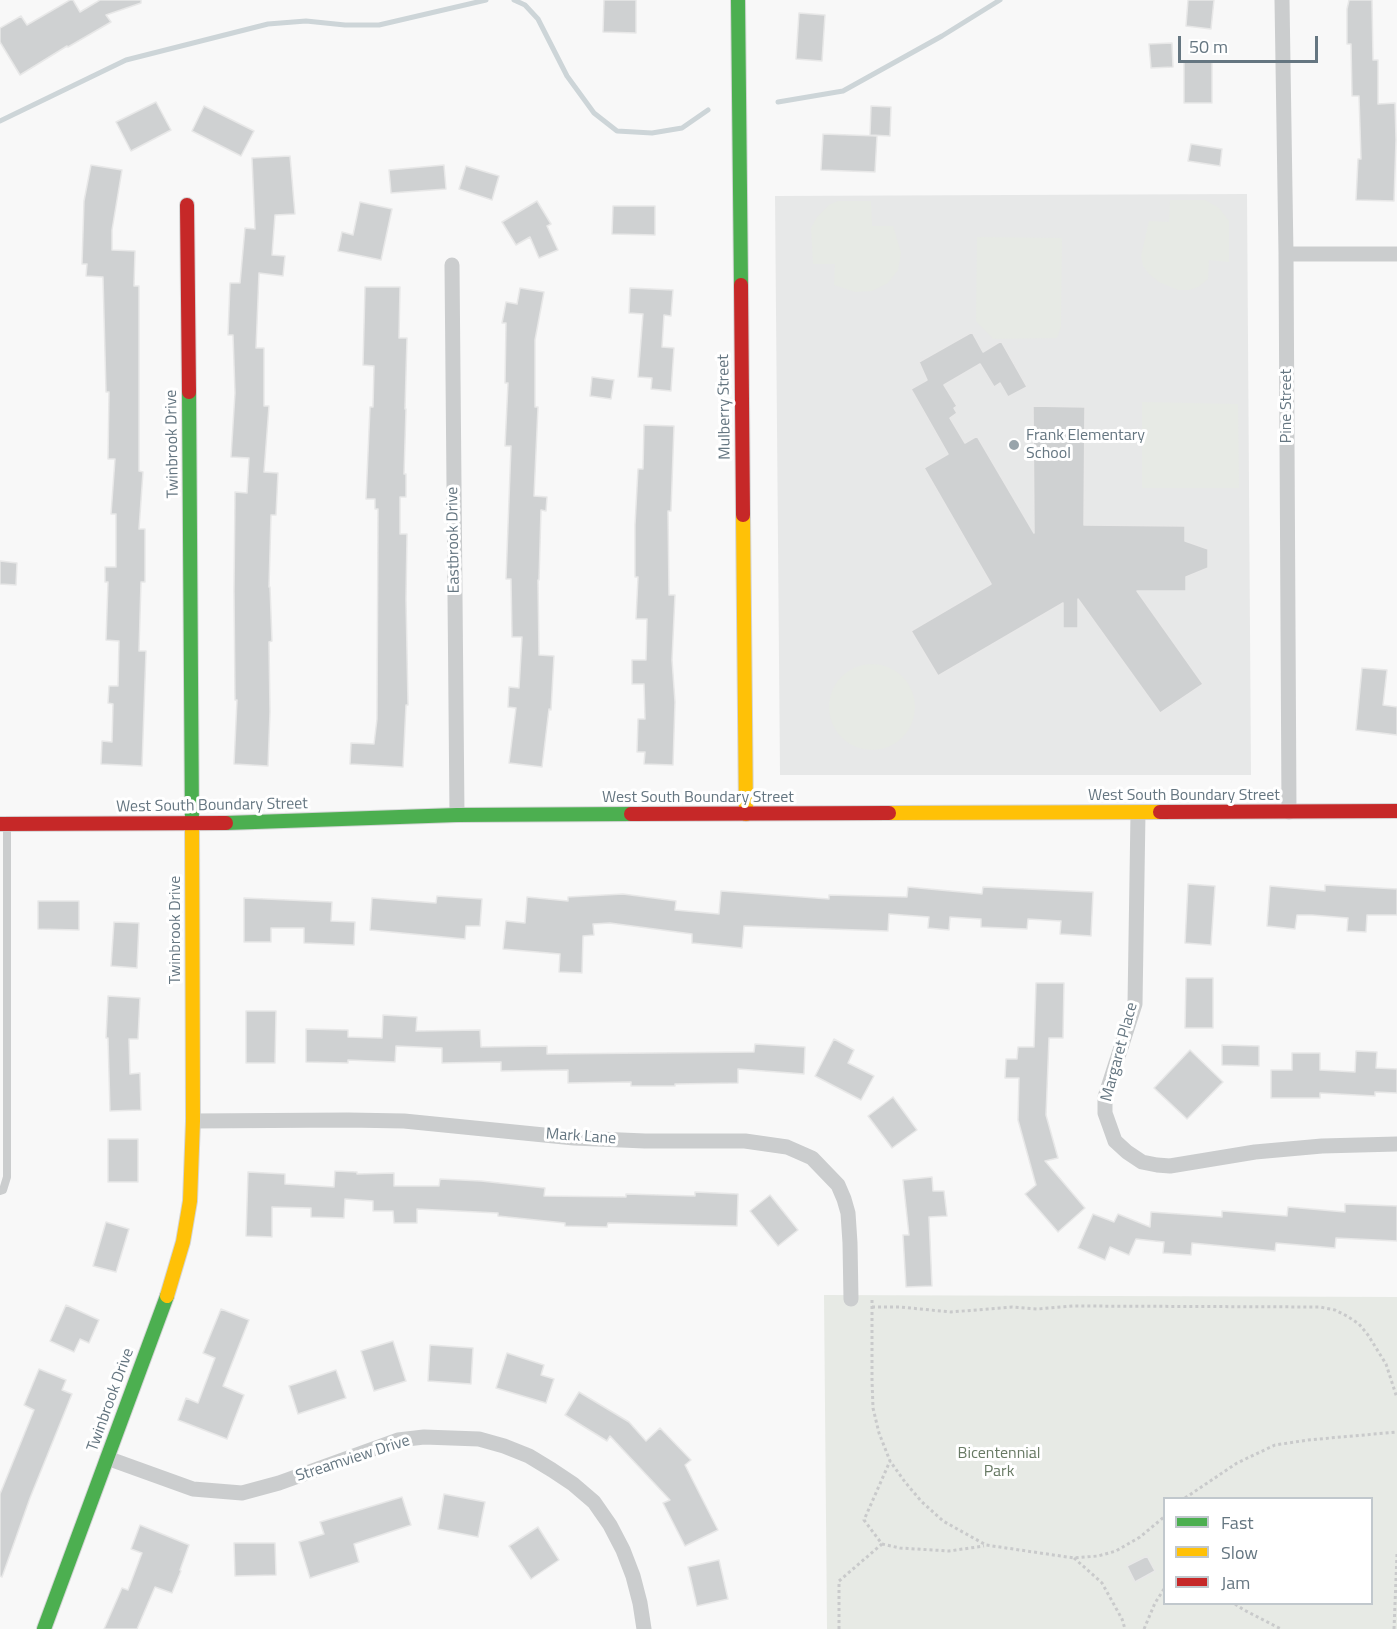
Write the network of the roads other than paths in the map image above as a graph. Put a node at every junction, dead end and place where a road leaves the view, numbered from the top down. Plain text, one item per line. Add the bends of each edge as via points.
1 (738, 0) edge
2 (1282, 0) edge
3 (187, 205) dead end
4 (1286, 254) junction
5 (1397, 254) edge
6 (452, 265) dead end
7 (1397, 811) edge
8 (1289, 812) junction
9 (1138, 813) junction
10 (746, 814) junction
11 (457, 815) junction
12 (3, 824) edge
13 (192, 824) junction
14 (3, 1079) edge
15 (193, 1121) junction
16 (1397, 1144) edge
17 (0, 1191) edge
18 (851, 1299) dead end
19 (107, 1458) junction
20 (44, 1629) edge
21 (644, 1629) edge

1 - 10 street, Mulberry Street
2 - 4 street, Pine Street
3 - 13 street, Twinbrook Drive
4 - 5 street
4 - 8 street, Pine Street
6 - 11 street, Eastbrook Drive
7 - 8 street, West South Boundary Street
8 - 9 street, West South Boundary Street
9 - 10 street, West South Boundary Street
9 - 16 street, Margaret Place via 1135,1004 1105,1097 1105,1113 1115,1141 1142,1161 1157,1166 1255,1152
10 - 11 street, West South Boundary Street
11 - 13 street, West South Boundary Street
12 - 13 street, West South Boundary Street
12 - 14 lane
13 - 15 street, Twinbrook Drive
14 - 17 lane via 7,1177
15 - 18 street, Mark Lane via 404,1121 574,1138 745,1141 787,1147 812,1158 838,1185 844,1199 848,1213
15 - 19 street, Twinbrook Drive via 190,1201 183,1242 172,1283
19 - 20 street, Twinbrook Drive
19 - 21 street, Streamview Drive via 193,1489 242,1492 279,1484 398,1440 479,1439 504,1446 552,1470 594,1502 623,1550 636,1585

